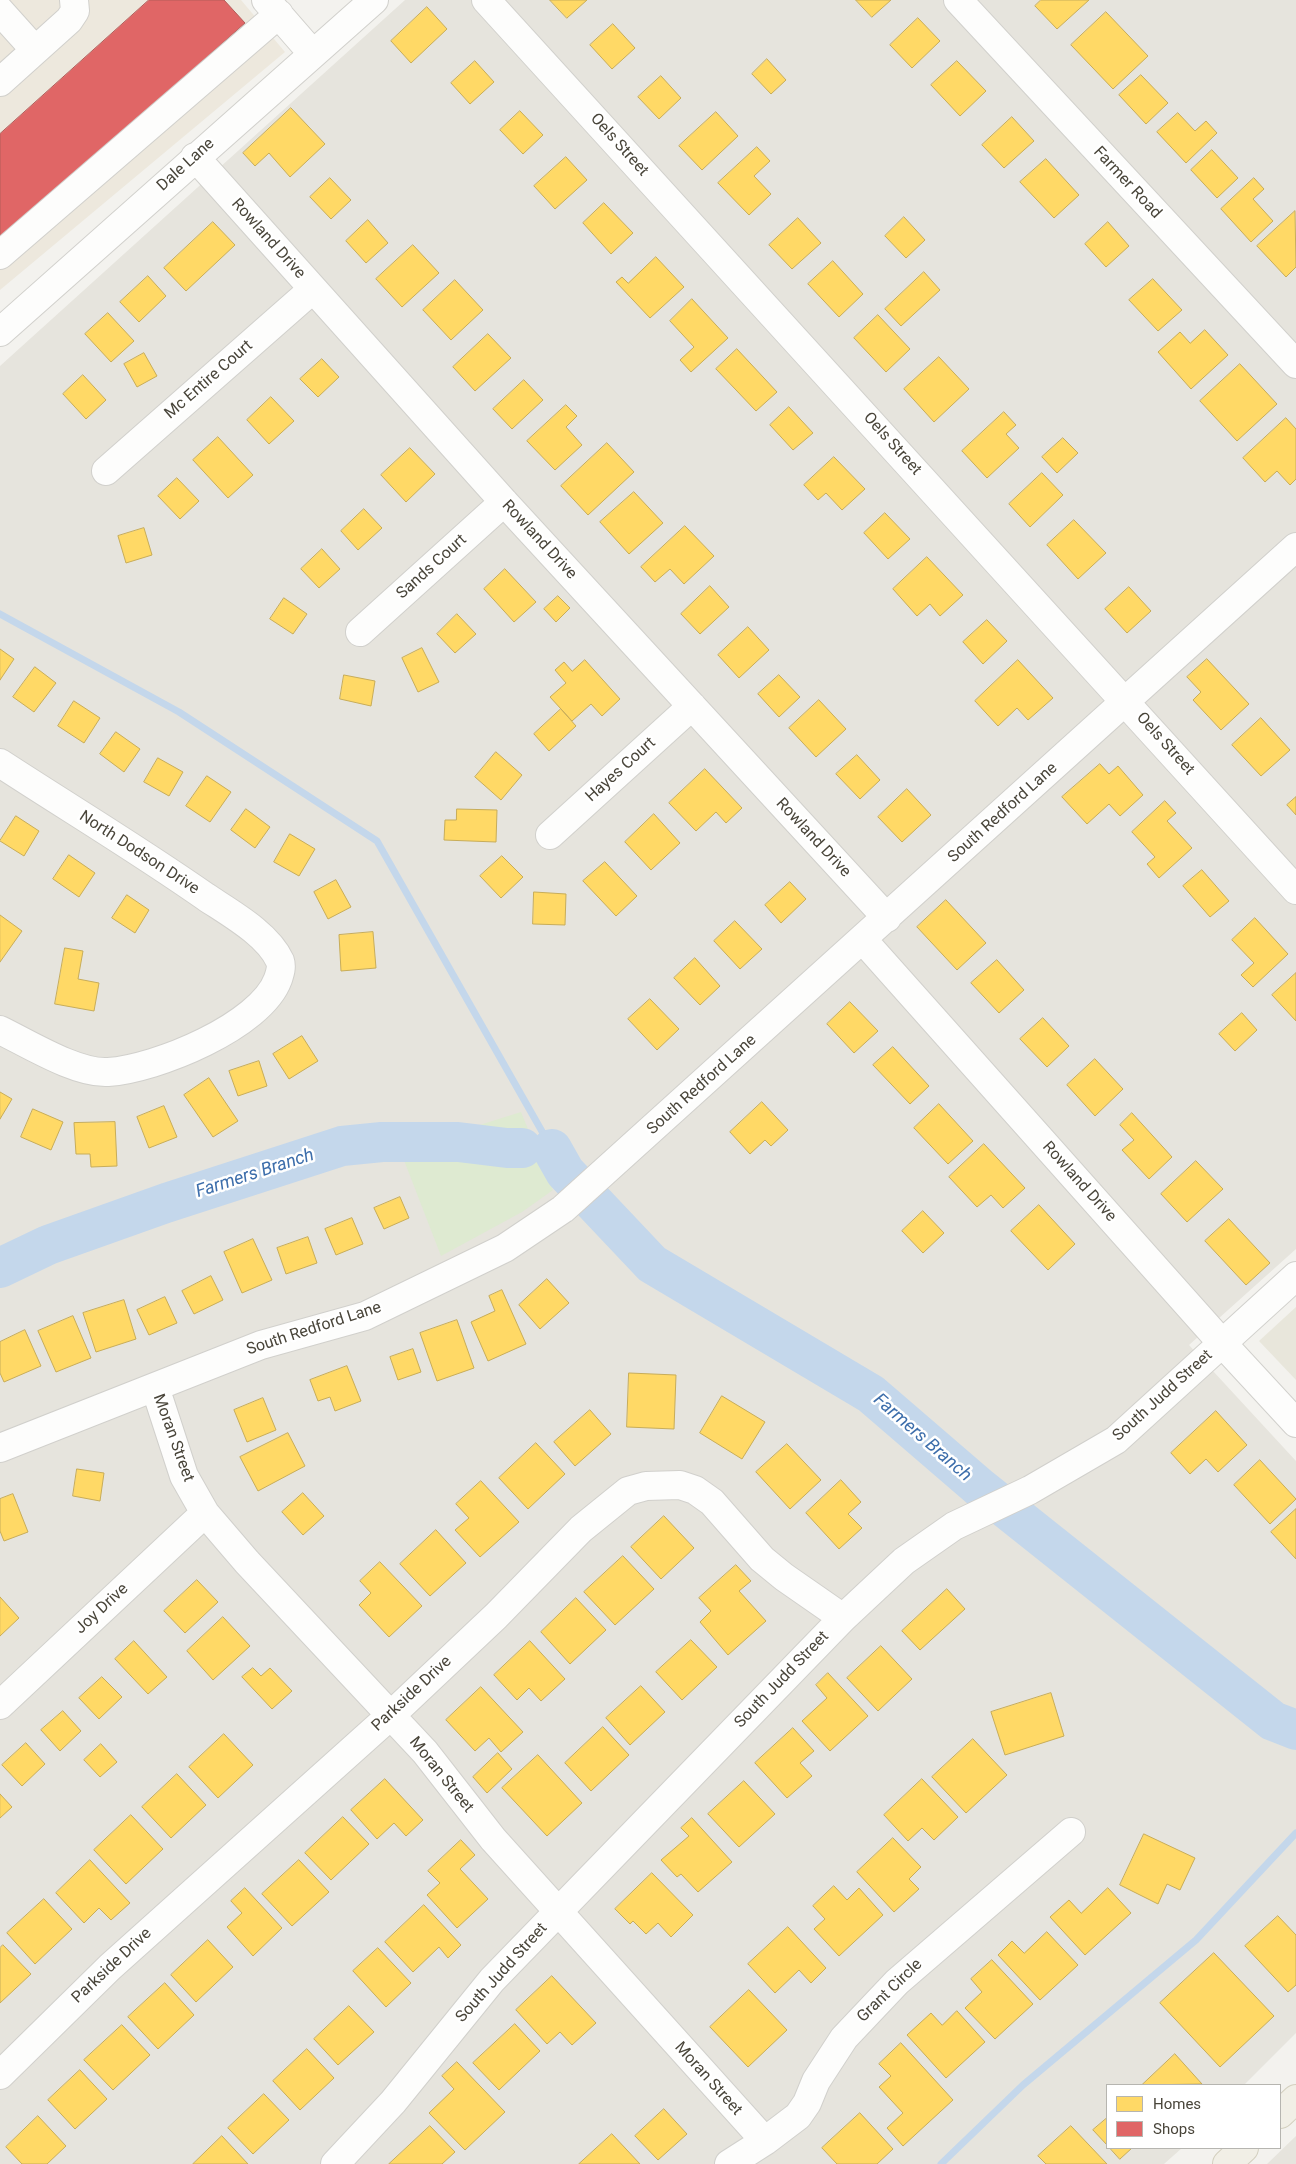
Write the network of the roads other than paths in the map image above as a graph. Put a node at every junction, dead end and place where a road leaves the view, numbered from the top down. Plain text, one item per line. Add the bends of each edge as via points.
1 (74, 0) edge
2 (374, 0) edge
3 (486, 0) edge
4 (958, 0) edge
5 (273, 7) edge
6 (0, 11) edge
7 (35, 50) junction
8 (313, 54) junction
9 (0, 82) edge
10 (195, 157) junction
11 (0, 254) edge
12 (312, 289) junction
13 (0, 332) edge
14 (1296, 364) edge
15 (106, 471) dead end
16 (504, 502) junction
17 (1296, 547) edge
18 (360, 632) dead end
19 (1126, 701) junction
20 (692, 706) junction
21 (0, 763) edge
22 (550, 835) dead end
23 (1296, 890) edge
24 (887, 918) junction
25 (863, 940) junction
26 (0, 1030) edge
27 (1296, 1276) edge
28 (1222, 1343) junction
29 (155, 1387) junction
30 (1296, 1423) edge
31 (0, 1448) edge
32 (205, 1513) junction
33 (842, 1618) junction
34 (0, 1705) edge
35 (390, 1716) junction
36 (1071, 1832) dead end
37 (556, 1911) junction
38 (0, 2075) edge
39 (1296, 2099) edge
40 (1281, 2113) edge
41 (765, 2142) junction
42 (1243, 2149) edge
43 (335, 2164) edge
44 (729, 2164) edge
45 (1227, 2164) edge

1 - 7 street via 75,12 69,20
2 - 8 street, Dale Lane
3 - 19 street, Oels Street
4 - 14 street, Farmer Road
5 - 8 street
5 - 11 street
6 - 7 street
7 - 9 street
8 - 10 street, Dale Lane
10 - 12 street, Rowland Drive
10 - 13 street, Dale Lane
12 - 15 street, Mc Entire Court
12 - 16 street, Rowland Drive
16 - 18 street, Sands Court
16 - 20 street, Rowland Drive
17 - 19 street, South Redford Lane
19 - 23 street, Oels Street
19 - 24 street, South Redford Lane
20 - 22 street, Hayes Court
20 - 24 street, Rowland Drive
21 - 26 street, North Dodson Drive via 156,862 254,930 281,962 273,992 249,1016 214,1037 155,1064 107,1072 79,1068
24 - 25 street, South Redford Lane
25 - 28 street, Rowland Drive
25 - 29 street, South Redford Lane via 609,1170 563,1209 505,1248 365,1316 261,1345
27 - 28 street, South Judd Street
28 - 30 street, Rowland Drive
28 - 33 street, South Judd Street via 1116,1440 1030,1490 954,1526 904,1561
29 - 31 street, South Redford Lane
29 - 32 street, Moran Street via 184,1476
32 - 34 street, Joy Drive
32 - 35 street, Moran Street
33 - 35 street, Parkside Drive via 762,1559 712,1502 695,1490 680,1484 646,1486 628,1491 581,1529 496,1616
33 - 37 street, South Judd Street
35 - 37 street, Moran Street via 425,1752 493,1840
35 - 38 street, Parkside Drive via 110,1966
36 - 41 street, Grant Circle via 897,1982 844,2038 798,2116
37 - 41 street, Moran Street
37 - 43 street, South Judd Street via 492,1980 393,2102
39 - 40 main road
41 - 44 street, Grant Circle
42 - 45 main road

